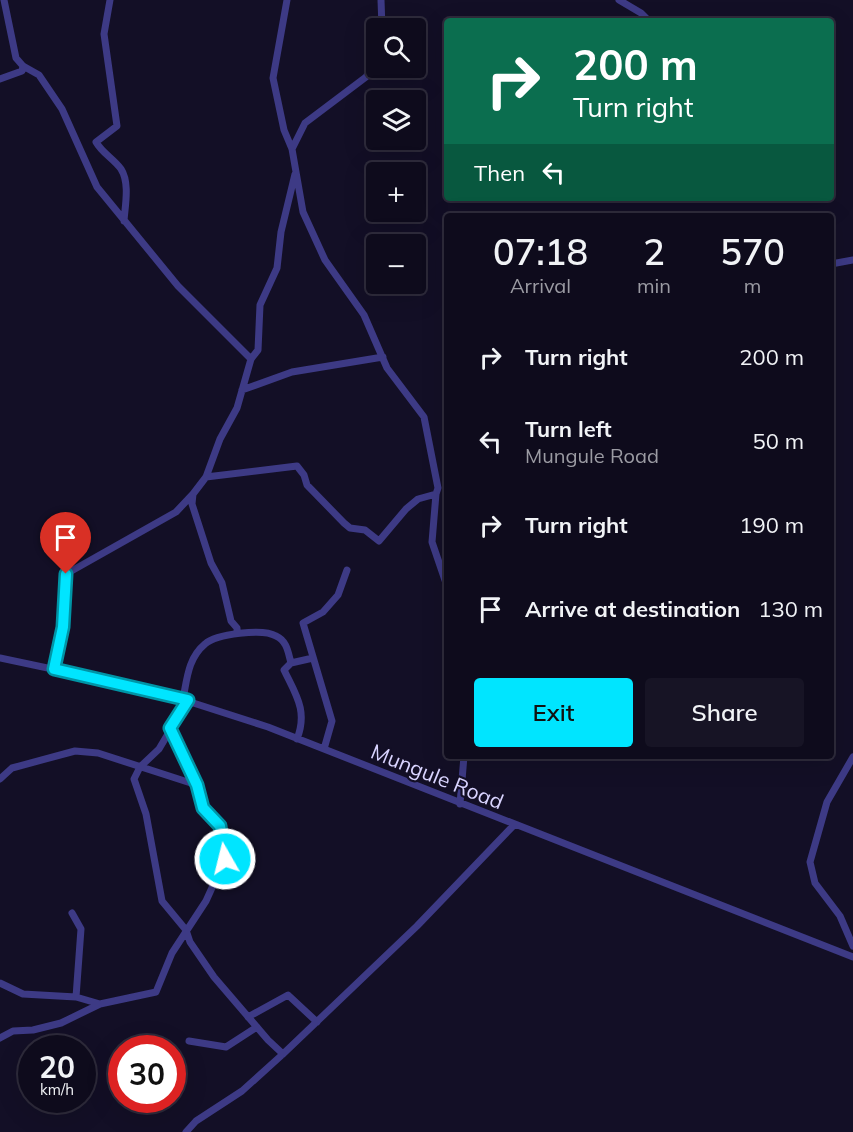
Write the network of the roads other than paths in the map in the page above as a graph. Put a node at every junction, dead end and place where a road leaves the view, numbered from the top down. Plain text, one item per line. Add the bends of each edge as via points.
1 (3, 0) edge
2 (110, 0) edge
3 (287, 0) edge
4 (381, 0) edge
5 (619, 0) edge
6 (382, 18) edge
7 (646, 18) edge
8 (23, 66) junction
9 (366, 76) edge
10 (0, 79) edge
11 (292, 149) junction
12 (296, 169) junction
13 (124, 221) junction
14 (853, 260) edge
15 (834, 263) edge
16 (383, 357) junction
17 (251, 359) junction
18 (242, 390) junction
19 (206, 477) junction
20 (193, 494) junction
21 (436, 494) junction
22 (347, 570) dead end
23 (444, 577) edge
24 (237, 633) junction
25 (0, 658) edge
26 (313, 658) junction
27 (291, 663) junction
28 (54, 669) junction
29 (185, 699) junction
30 (170, 728) junction
31 (297, 739) junction
32 (324, 749) junction
33 (853, 757) edge
34 (464, 759) edge
35 (140, 767) junction
36 (0, 779) edge
37 (197, 785) junction
38 (460, 804) junction
39 (514, 825) junction
40 (72, 913) dead end
41 (186, 930) junction
42 (853, 946) edge
43 (853, 957) edge
44 (0, 983) edge
45 (76, 998) junction
46 (100, 1004) junction
47 (248, 1017) junction
48 (317, 1022) junction
49 (256, 1027) junction
50 (0, 1038) edge
51 (189, 1041) dead end
52 (283, 1054) junction
53 (186, 1132) edge

1 - 8 street via 16,58
2 - 13 street via 104,34 117,126 96,142 122,171 126,188
3 - 11 street via 273,78
4 - 6 street
5 - 7 street
8 - 10 street via 22,71
8 - 13 street via 39,75 62,108 97,187
9 - 11 street via 305,123
11 - 12 street
12 - 16 street via 303,212 325,260 364,315
12 - 17 street via 277,268 260,305 258,350
13 - 17 street via 178,286
14 - 15 street
16 - 18 street via 292,372
16 - 21 street via 424,417 435,462
17 - 18 street
18 - 19 street
19 - 20 street
19 - 21 street via 297,466 307,485 344,523 365,530 379,541 406,508
20 - 24 street via 194,514
20 - 28 street via 176,512 66,574 64,618
21 - 23 street via 432,542
22 - 26 street via 338,595 323,612 303,623
24 - 27 street via 276,636 286,643
24 - 29 street via 207,642 199,650 190,662
25 - 28 street, Mungule Road
26 - 27 street
26 - 32 street via 332,721
27 - 31 street via 284,670 303,714
28 - 29 street, Mungule Road
29 - 30 street
29 - 31 street, Mungule Road
30 - 35 street via 159,749
30 - 37 street
31 - 32 street, Mungule Road
32 - 38 street, Mungule Road
33 - 42 street via 827,802 810,862 815,883 840,916
34 - 38 street
35 - 36 street via 98,753 75,751 12,768
35 - 37 street
35 - 41 street via 134,779 146,814 159,891 162,901
37 - 41 street via 203,808 220,826 225,859 206,901
38 - 39 street, Mungule Road
39 - 43 street, Mungule Road
39 - 48 street
40 - 45 street via 81,929
41 - 46 street via 156,992
41 - 47 street via 211,974
44 - 45 street via 23,994
45 - 46 street
46 - 50 street via 62,1023 13,1031
47 - 48 street via 288,995
47 - 49 street
48 - 52 street
49 - 51 street via 226,1047
49 - 52 street
52 - 53 street via 242,1091

